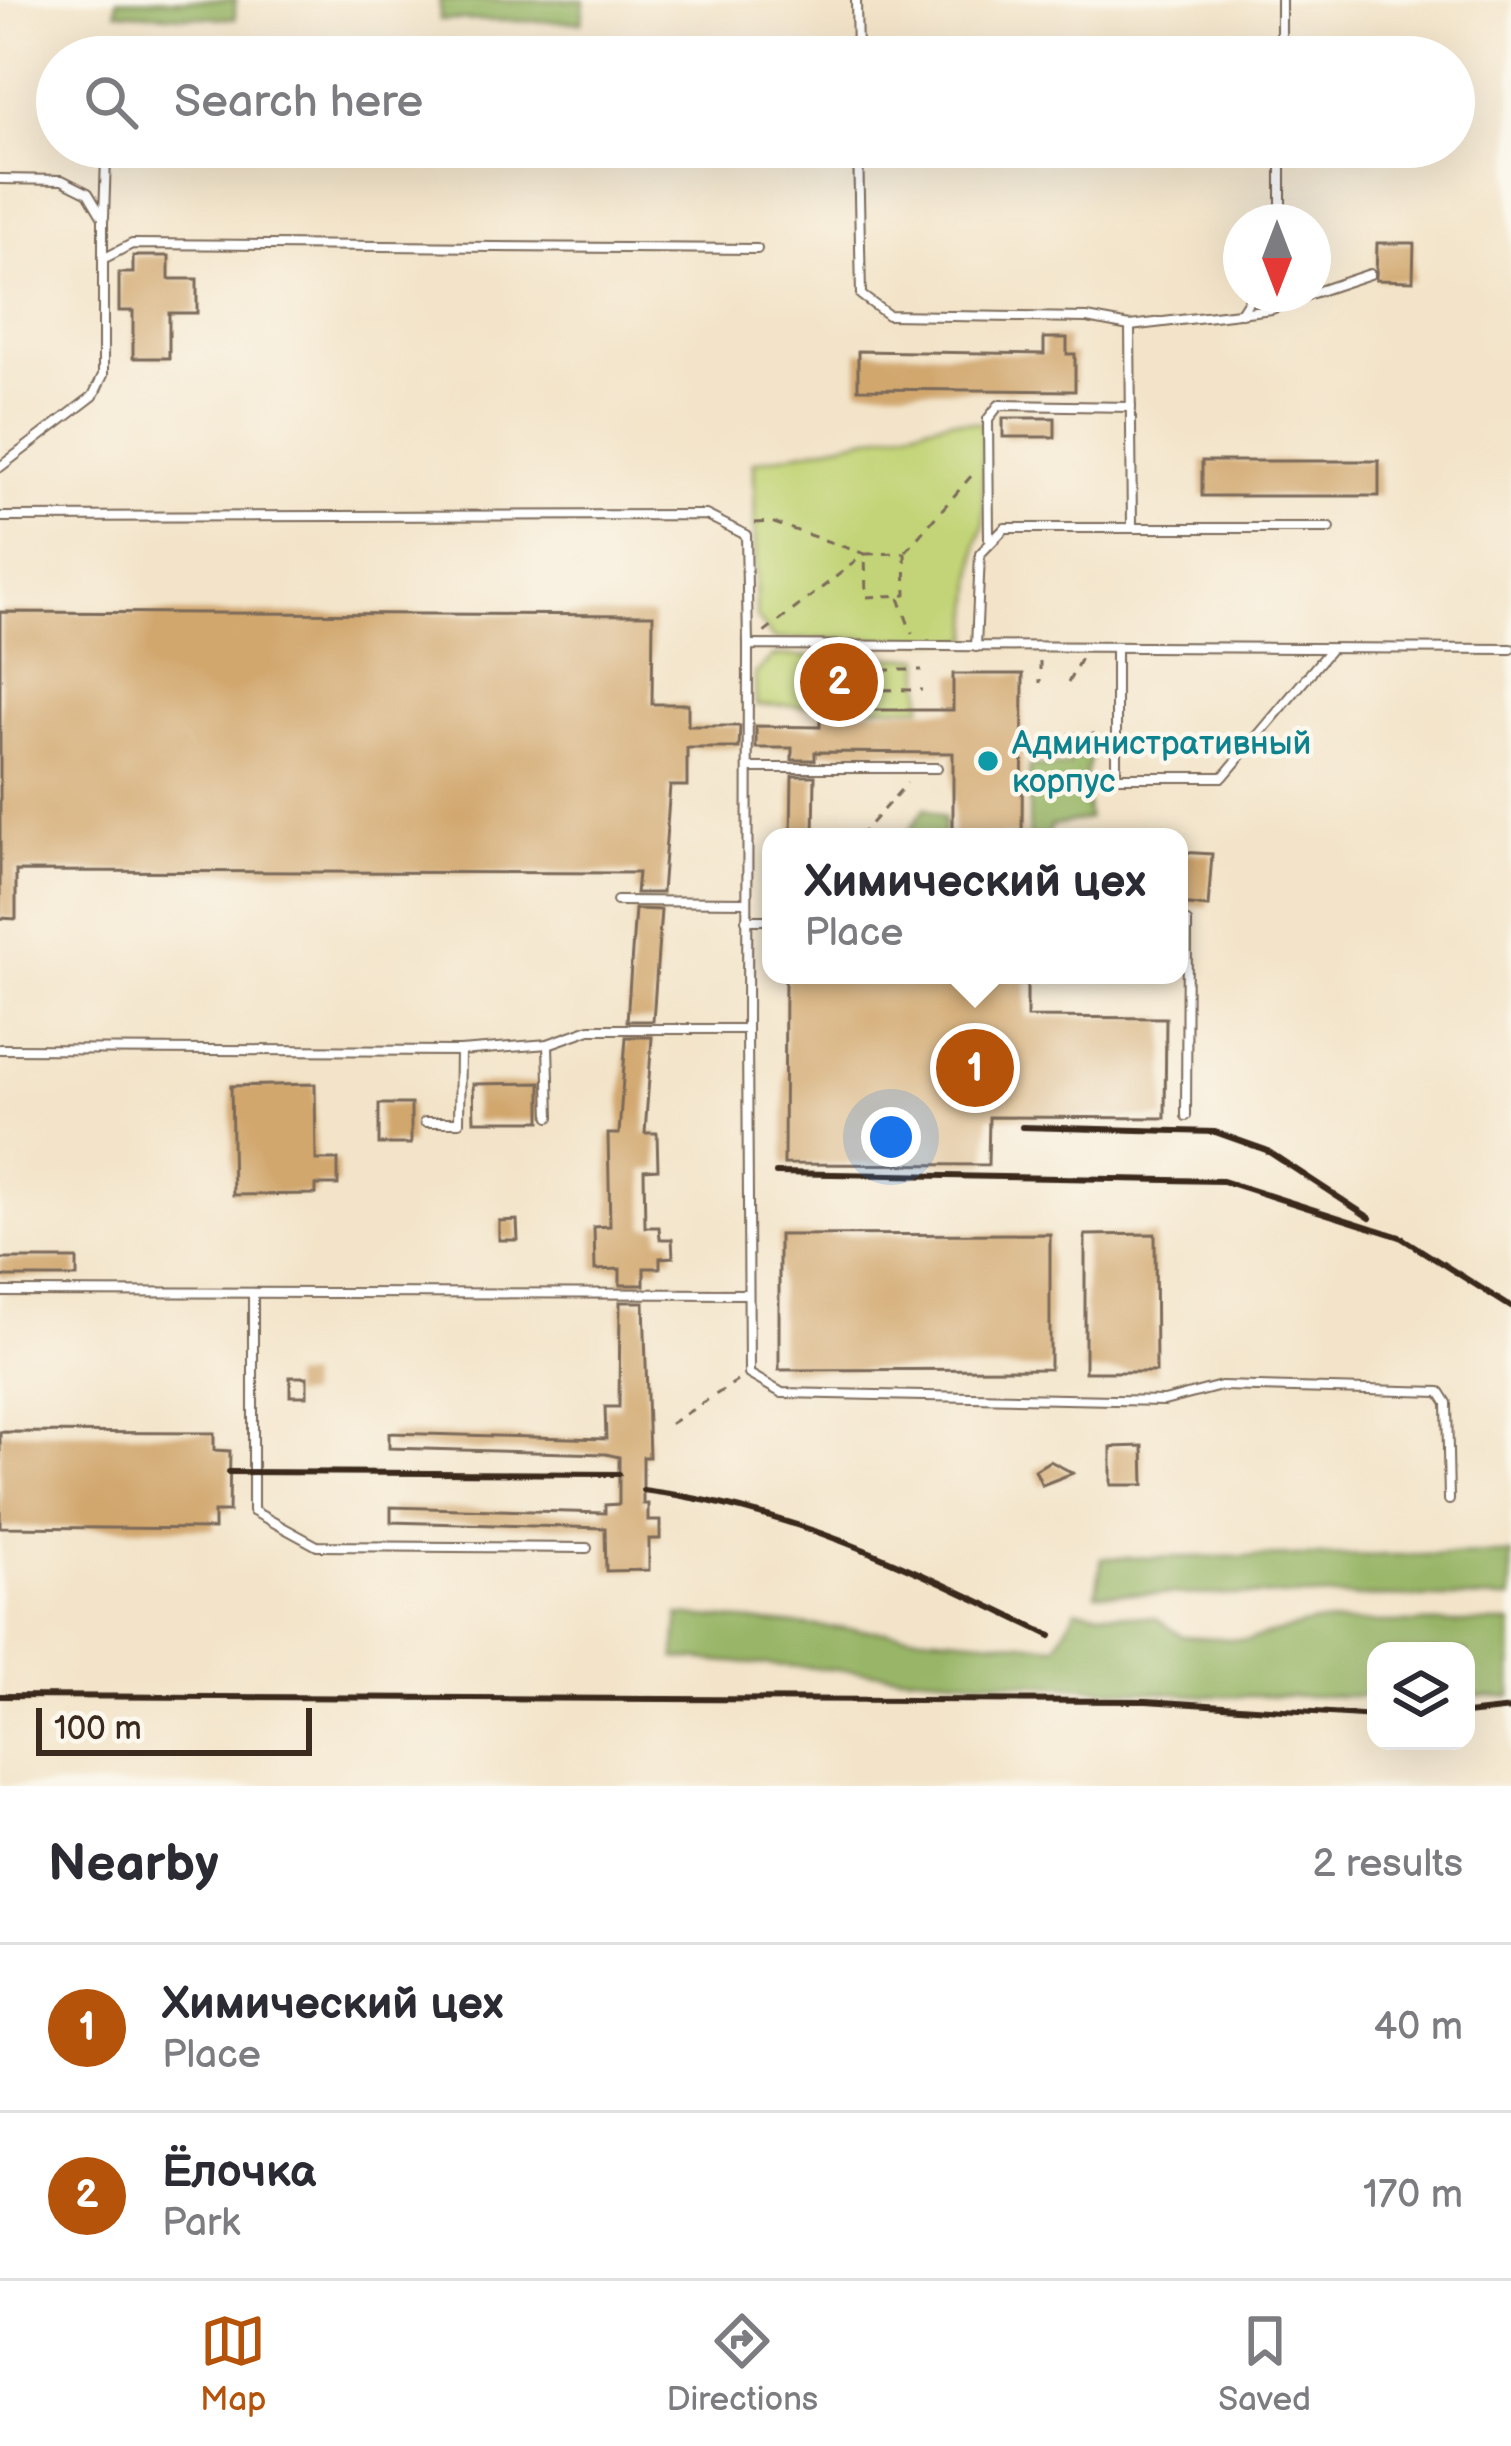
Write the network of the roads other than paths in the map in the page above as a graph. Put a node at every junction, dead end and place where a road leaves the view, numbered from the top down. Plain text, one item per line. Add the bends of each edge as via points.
1 (856, 0) edge
2 (1282, 0) edge
3 (857, 36) edge
4 (1281, 36) edge
5 (106, 168) edge
6 (858, 168) edge
7 (1281, 168) edge
8 (0, 179) edge
9 (1281, 204) edge
10 (104, 218) junction
11 (757, 249) dead end
12 (103, 259) junction
13 (1370, 274) dead end
14 (1331, 287) edge
15 (1242, 312) edge
16 (1250, 312) edge
17 (1240, 315) junction
18 (1130, 326) junction
19 (1131, 406) junction
20 (0, 467) edge
21 (0, 517) edge
22 (1132, 526) junction
23 (1330, 528) dead end
24 (989, 539) junction
25 (748, 645) junction
26 (976, 646) junction
27 (1116, 648) junction
28 (1511, 649) edge
29 (1330, 650) junction
30 (748, 768) junction
31 (937, 768) dead end
32 (617, 901) dead end
33 (747, 902) junction
34 (746, 920) junction
35 (762, 920) edge
36 (1187, 984) edge
37 (747, 1029) junction
38 (548, 1044) junction
39 (0, 1049) edge
40 (460, 1051) junction
41 (1186, 1115) dead end
42 (550, 1117) dead end
43 (425, 1122) dead end
44 (0, 1292) edge
45 (253, 1293) junction
46 (748, 1294) junction
47 (1449, 1499) dead end
48 (587, 1548) dead end

1 - 3 lane
2 - 4 lane
5 - 10 lane
6 - 18 lane via 861,295 888,315 1087,318
7 - 9 lane
8 - 10 lane via 62,180 88,193
10 - 12 lane
11 - 12 lane via 132,244
12 - 20 lane via 103,375 94,396
13 - 14 lane
15 - 17 lane
16 - 17 lane
17 - 18 lane
18 - 19 lane
19 - 22 lane
19 - 24 lane via 999,405 988,419
21 - 25 lane via 706,515 746,536
22 - 23 lane
22 - 24 lane via 1005,528
24 - 26 lane via 980,554
25 - 26 lane
25 - 30 lane
26 - 27 lane
27 - 29 lane
27 - 29 lane via 1116,777 1223,777
28 - 29 lane
30 - 31 lane
30 - 33 lane
32 - 33 lane
33 - 34 lane
34 - 35 lane
34 - 37 lane
36 - 41 lane
37 - 38 lane via 590,1029
37 - 46 lane
38 - 40 lane
38 - 42 lane
39 - 40 lane
40 - 43 lane via 459,1122
44 - 45 lane
45 - 46 lane
45 - 48 lane via 253,1511 317,1546
46 - 47 lane via 749,1374 782,1393 1164,1401 1220,1385 1440,1392 1447,1403

